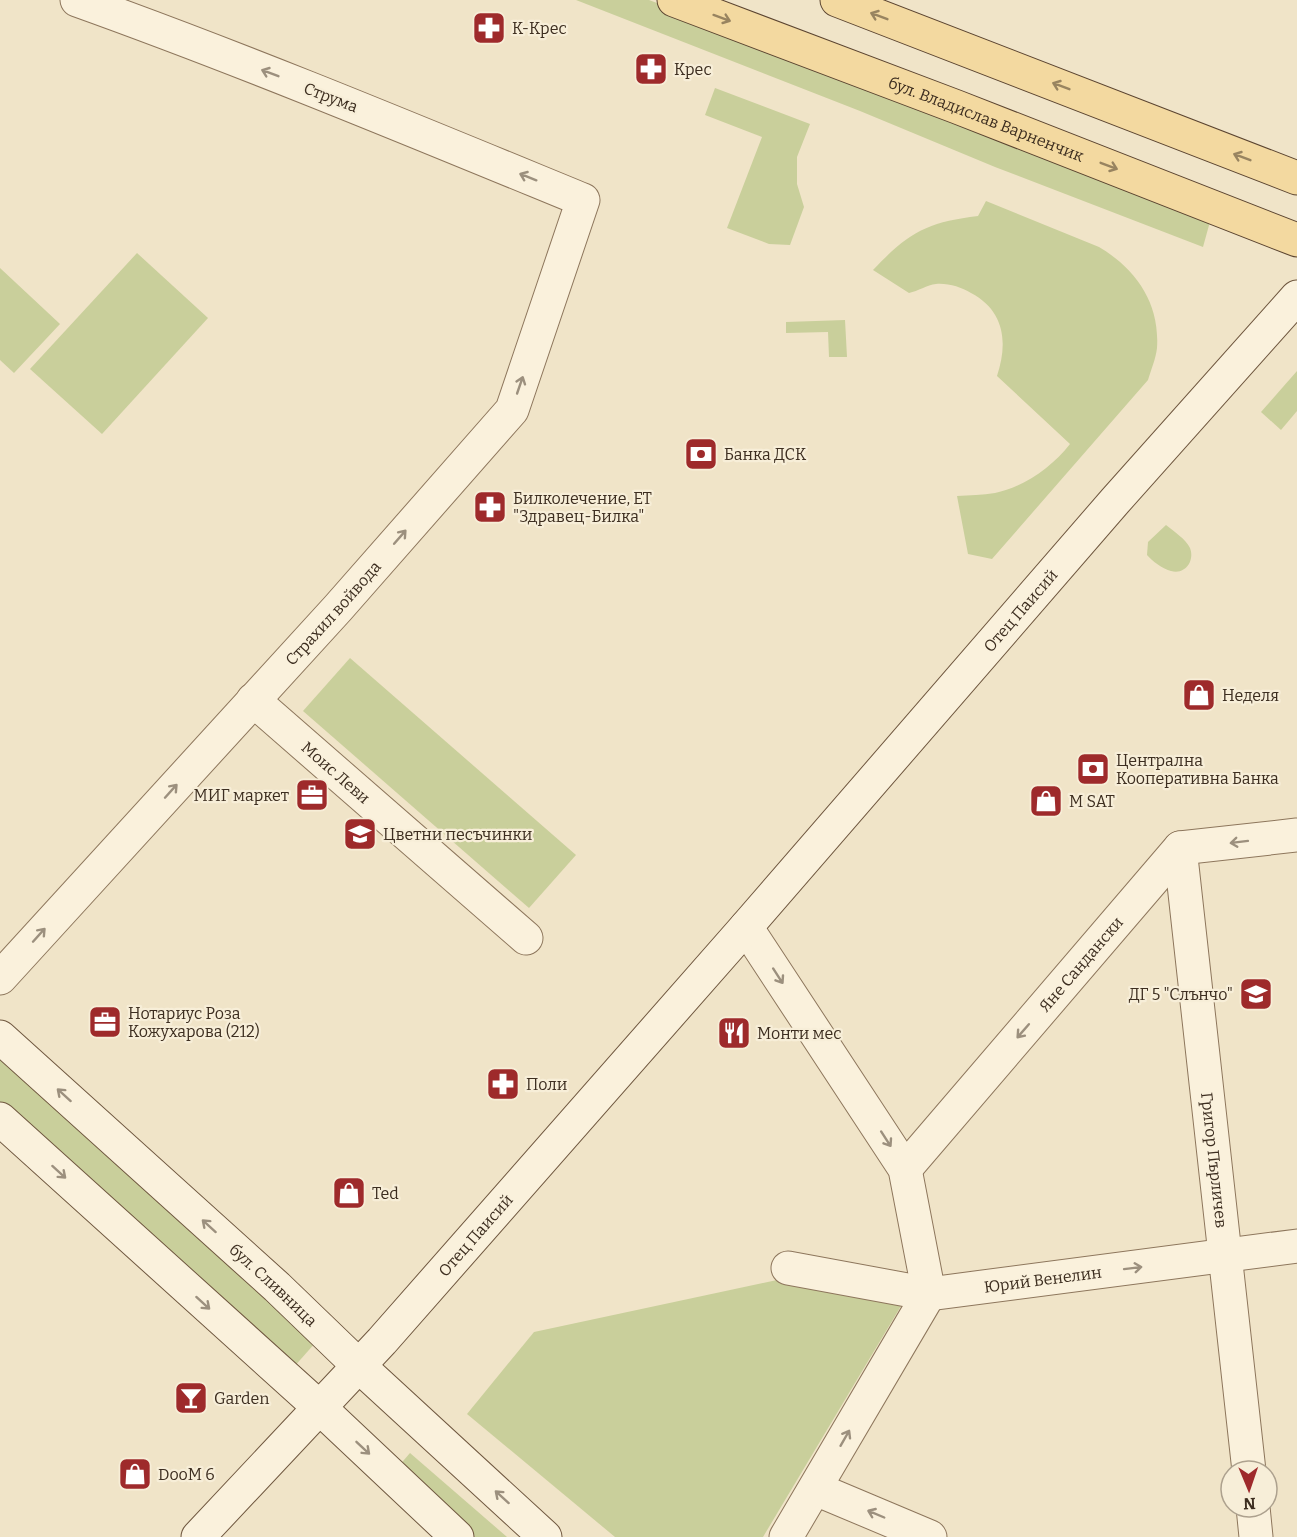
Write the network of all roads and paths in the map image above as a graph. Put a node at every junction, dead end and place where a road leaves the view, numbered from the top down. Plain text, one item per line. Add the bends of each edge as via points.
1 (77, 0) edge
2 (674, 0) edge
3 (837, 0) edge
4 (1297, 178) edge
5 (583, 200) joint
6 (1297, 240) edge
7 (1297, 297) edge
8 (254, 700) junction
9 (1297, 835) edge
10 (1180, 848) junction
11 (746, 927) junction
12 (526, 938) dead end
13 (0, 978) edge
14 (0, 1037) edge
15 (0, 1119) edge
16 (905, 1169) junction
17 (1297, 1246) edge
18 (1225, 1256) junction
19 (788, 1268) dead end
20 (929, 1294) junction
21 (359, 1366) junction
22 (320, 1408) junction
23 (1248, 1459) edge
24 (816, 1489) junction
25 (1254, 1519) edge
26 (198, 1537) edge
27 (457, 1537) edge
28 (545, 1537) edge
29 (786, 1537) edge
30 (930, 1537) edge
31 (1256, 1537) edge

5 -> 1 street, Струма
2 -> 6 main road, бул. Владислав Варненчик
4 -> 3 main road
8 -> 5 street, Страхил войвода via 512,410
7 - 11 street, Отец Паисий
8 - 12 street, Моис Леви
13 -> 8 street, Страхил войвода
9 -> 10 street
10 -> 16 street, Яне Сандански
10 - 18 street, Григор Пърличев
11 -> 16 street
11 - 21 street, Отец Паисий
21 -> 14 street, бул. Сливница
15 -> 22 street
16 - 20 street
17 - 18 street, Юрий Венелин
20 -> 18 street, Юрий Венелин
18 - 23 street, Григор Пърличев
19 - 20 street, Юрий Венелин
24 -> 20 street
21 - 22 street, Отец Паисий
28 -> 21 street, бул. Сливница
22 - 26 street, Отец Паисий
22 -> 27 street
24 - 29 street
30 -> 24 street
25 - 31 street

